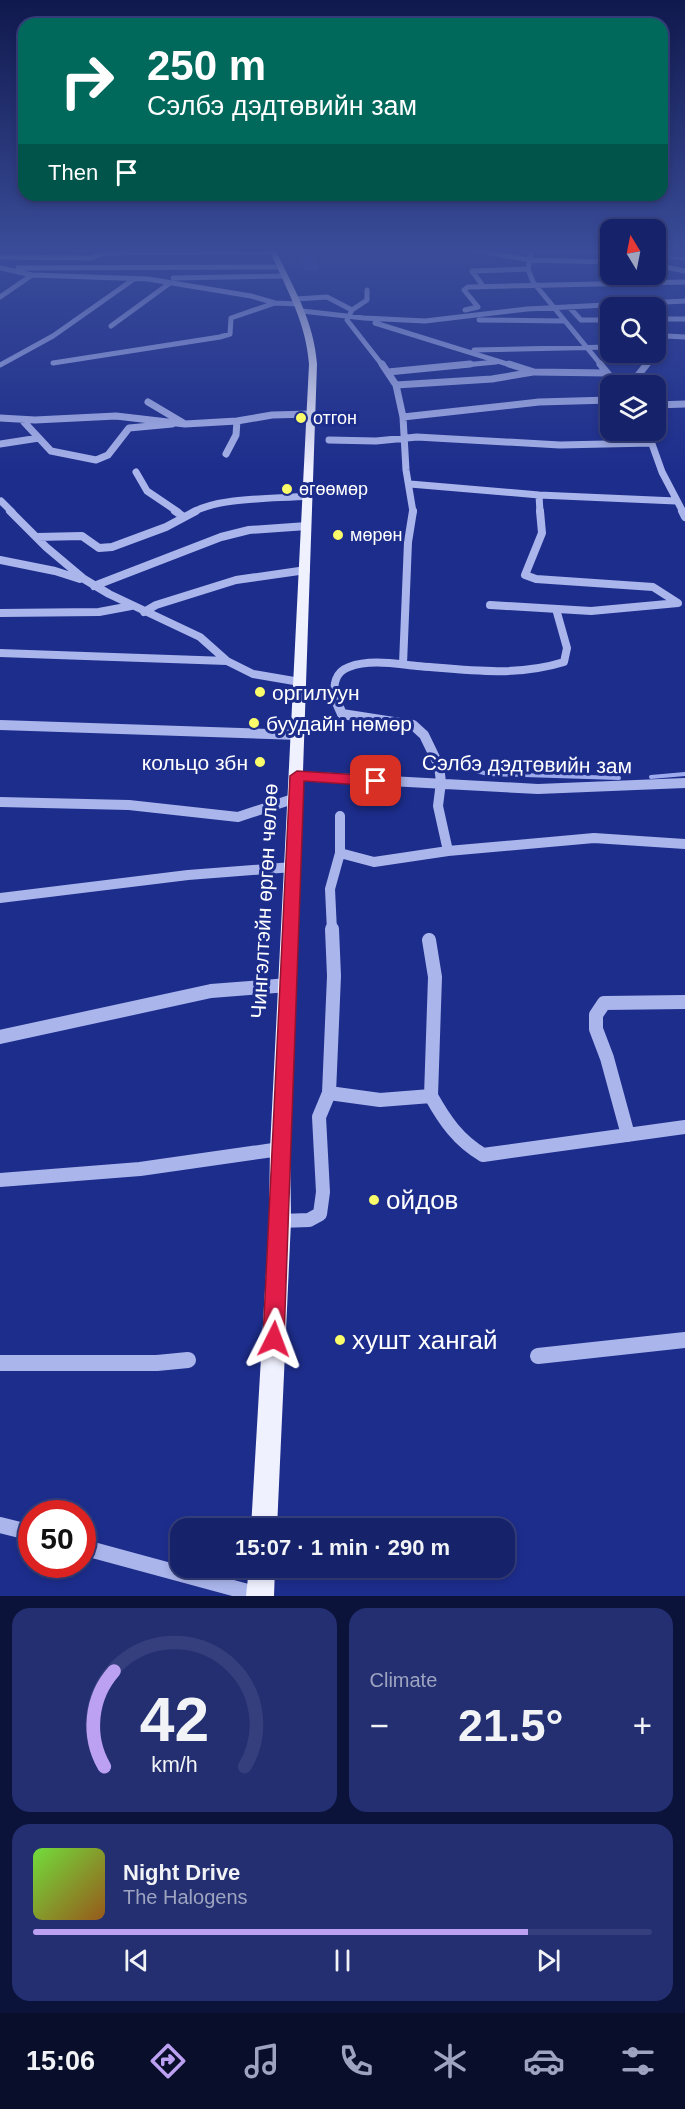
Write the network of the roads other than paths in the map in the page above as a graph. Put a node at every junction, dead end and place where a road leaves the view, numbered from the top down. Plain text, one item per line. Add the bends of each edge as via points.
1 (75, 323) edge
2 (114, 323) edge
3 (231, 323) edge
4 (307, 323) edge
5 (349, 323) edge
6 (379, 323) edge
7 (565, 323) edge
8 (111, 326) dead end
9 (666, 337) edge
10 (685, 337) edge
11 (588, 347) junction
12 (600, 347) edge
13 (470, 351) junction
14 (499, 361) junction
15 (53, 363) dead end
16 (648, 363) edge
17 (0, 365) edge
18 (387, 372) junction
19 (534, 372) junction
20 (607, 373) joint
21 (638, 375) edge
22 (396, 385) junction
23 (600, 400) edge
24 (148, 402) dead end
25 (685, 404) edge
26 (666, 405) edge
27 (311, 414) junction
28 (403, 417) junction
29 (0, 418) edge
30 (237, 421) junction
31 (24, 422) junction
32 (182, 423) junction
33 (405, 437) junction
34 (39, 438) junction
35 (329, 440) dead end
36 (651, 443) joint
37 (0, 444) edge
38 (226, 454) dead end
39 (136, 472) dead end
40 (410, 484) junction
41 (539, 495) junction
42 (308, 496) junction
43 (1, 501) edge
44 (676, 501) junction
45 (184, 517) junction
46 (685, 517) edge
47 (307, 526) junction
48 (37, 537) junction
49 (0, 560) edge
50 (306, 570) junction
51 (91, 584) junction
52 (681, 603) edge
53 (490, 605) dead end
54 (131, 606) junction
55 (556, 609) junction
56 (144, 612) junction
57 (0, 613) edge
58 (0, 653) edge
59 (227, 661) junction
60 (403, 664) junction
61 (300, 682) junction
62 (0, 725) edge
63 (299, 735) junction
64 (297, 776) junction
65 (441, 783) junction
66 (685, 783) edge
67 (296, 798) junction
68 (0, 801) edge
69 (340, 816) dead end
70 (685, 844) edge
71 (448, 851) junction
72 (340, 854) junction
73 (293, 867) junction
74 (0, 898) edge
75 (429, 940) dead end
76 (288, 986) junction
77 (685, 1002) edge
78 (0, 1037) edge
79 (329, 1093) junction
80 (431, 1096) junction
81 (685, 1127) edge
82 (628, 1136) junction
83 (280, 1149) junction
84 (0, 1180) edge
85 (280, 1221) junction
86 (685, 1340) edge
87 (538, 1356) dead end
88 (188, 1360) dead end
89 (0, 1362) edge
90 (265, 1518) edge
91 (0, 1525) edge
92 (18, 1530) edge
93 (96, 1551) edge
94 (261, 1578) edge
95 (260, 1596) edge

1 - 17 street
2 - 8 street
3 - 15 street via 230,334 220,337
4 - 27 main road, Чингэлтэйн өргөн чөлөө via 314,354
5 - 18 street
6 - 13 street
7 - 11 street
9 - 10 street
11 - 12 street
11 - 13 street
11 - 20 street
13 - 14 street
14 - 18 street
14 - 19 street
16 - 21 street
18 - 22 street
19 - 20 street
19 - 22 street via 492,379
22 - 28 street
23 - 28 street via 539,402
24 - 32 street
25 - 26 street
27 - 30 street
27 - 42 main road, Чингэлтэйн өргөн чөлөө
28 - 33 street
29 - 31 street
30 - 32 street
30 - 38 street via 236,435
31 - 32 street via 128,416
31 - 34 street
32 - 34 street via 129,428 108,455 96,460 51,451
33 - 35 street
33 - 36 street via 569,445
33 - 40 street
34 - 37 street
36 - 44 street
39 - 45 street via 147,491
40 - 41 street
40 - 60 street via 414,508 408,542
41 - 44 street
41 - 52 street via 542,533 525,575 653,587
42 - 45 street via 226,503 201,508
42 - 47 main road, Чингэлтэйн өргөн чөлөө
43 - 48 street
44 - 46 street
45 - 48 street via 112,547 99,548 82,536
47 - 50 main road, Чингэлтэйн өргөн чөлөө
47 - 51 street via 249,530 221,537
48 - 51 street
49 - 51 street via 55,571
50 - 56 street via 236,580
50 - 61 main road, Чингэлтэйн өргөн чөлөө
51 - 54 street
52 - 55 street via 599,611
53 - 55 street
54 - 56 street
54 - 57 street via 62,614
55 - 60 street via 567,648 564,662 548,669 507,671
56 - 59 street via 202,639
58 - 59 street
59 - 61 street via 260,678
60 - 65 street via 360,664 340,672 334,681 336,707 342,714 402,722 420,729 438,763
61 - 63 main road, Чингэлтэйн өргөн чөлөө
62 - 63 street
63 - 64 main road, Чингэлтэйн өргөн чөлөө
64 - 65 street, Сэлбэ дэдтөвийн зам
64 - 67 main road, Чингэлтэйн өргөн чөлөө
65 - 66 street, Сэлбэ дэдтөвийн зам via 538,789
65 - 71 street via 438,799
67 - 68 street via 238,817 129,805
67 - 73 main road, Чингэлтэйн өргөн чөлөө
69 - 72 street
70 - 71 street via 594,838
71 - 72 street via 374,862
72 - 79 street via 330,889 334,976
73 - 74 street via 188,875
73 - 76 main road, Чингэлтэйн өргөн чөлөө
75 - 80 street via 435,977
76 - 78 street via 211,991
76 - 83 main road, Чингэлтэйн өргөн чөлөө
77 - 82 street via 604,1004 596,1015 596,1029
79 - 80 street via 351,1100 382,1102
79 - 85 street via 320,1117 321,1214 309,1220
80 - 82 street via 463,1144 483,1155
81 - 82 street
83 - 84 street via 72,1177
83 - 85 main road, Чингэлтэйн өргөн чөлөө
85 - 90 main road, Чингэлтэйн өргөн чөлөө
86 - 87 street
88 - 89 street
91 - 92 street
93 - 95 street
94 - 95 main road

